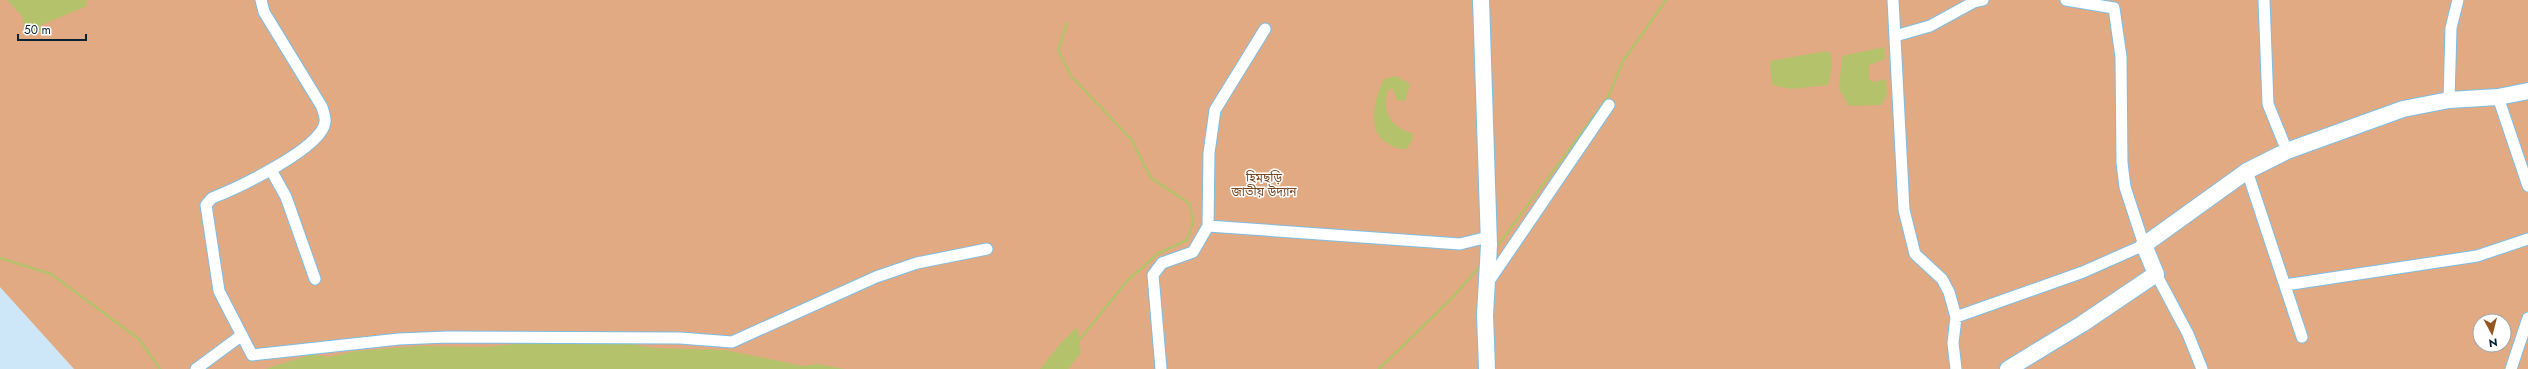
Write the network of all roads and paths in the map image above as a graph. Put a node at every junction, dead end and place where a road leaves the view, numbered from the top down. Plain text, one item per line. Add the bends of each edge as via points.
1 (261, 0) edge
2 (1481, 0) edge
3 (1893, 0) edge
4 (1983, 0) edge
5 (2066, 0) edge
6 (2264, 0) edge
7 (2458, 0) edge
8 (1265, 29) dead end
9 (1895, 36) junction
10 (2528, 91) edge
11 (2498, 97) junction
12 (2449, 100) junction
13 (1609, 105) dead end
14 (2287, 151) junction
15 (271, 170) junction
16 (2246, 171) junction
17 (2528, 186) edge
18 (1208, 226) junction
19 (2528, 239) edge
20 (1488, 241) junction
21 (2144, 245) junction
22 (987, 249) dead end
23 (2156, 274) junction
24 (315, 279) dead end
25 (1487, 285) junction
26 (2285, 285) junction
27 (1956, 317) junction
28 (2528, 318) edge
29 (242, 335) junction
30 (2302, 337) dead end
31 (196, 369) edge
32 (1162, 369) edge
33 (1487, 369) edge
34 (1956, 369) edge
35 (2008, 369) edge
36 (2202, 369) edge
37 (2511, 369) edge

1 - 15 street via 264,12 322,107 326,122 320,134
2 - 20 street
3 - 9 street
4 - 9 street via 1974,2 1930,26
5 - 21 street via 2114,8 2121,57 2122,163 2125,187
6 - 14 street via 2268,104
7 - 12 street via 2452,28
8 - 18 street via 1215,110 1209,153
9 - 27 street via 1901,181 1910,241 1915,254 1942,279 1949,292
10 - 11 street
11 - 12 street
11 - 17 street via 2511,143
12 - 14 street via 2397,110
13 - 25 street
14 - 16 street
15 - 24 street via 286,197
15 - 29 street via 212,198 206,205 219,291
16 - 21 street
16 - 26 street
18 - 20 street via 1460,244
18 - 32 street via 1193,252 1162,263 1153,276
19 - 26 street via 2477,256
20 - 25 street
21 - 23 street
21 - 27 street via 2083,272
22 - 29 street via 917,263 890,272 732,342 680,338 446,337 391,340 256,356 249,352
23 - 35 street via 2082,324
23 - 36 street via 2188,334
25 - 33 street
26 - 30 street
27 - 34 street via 1953,343
28 - 37 street
29 - 31 street

